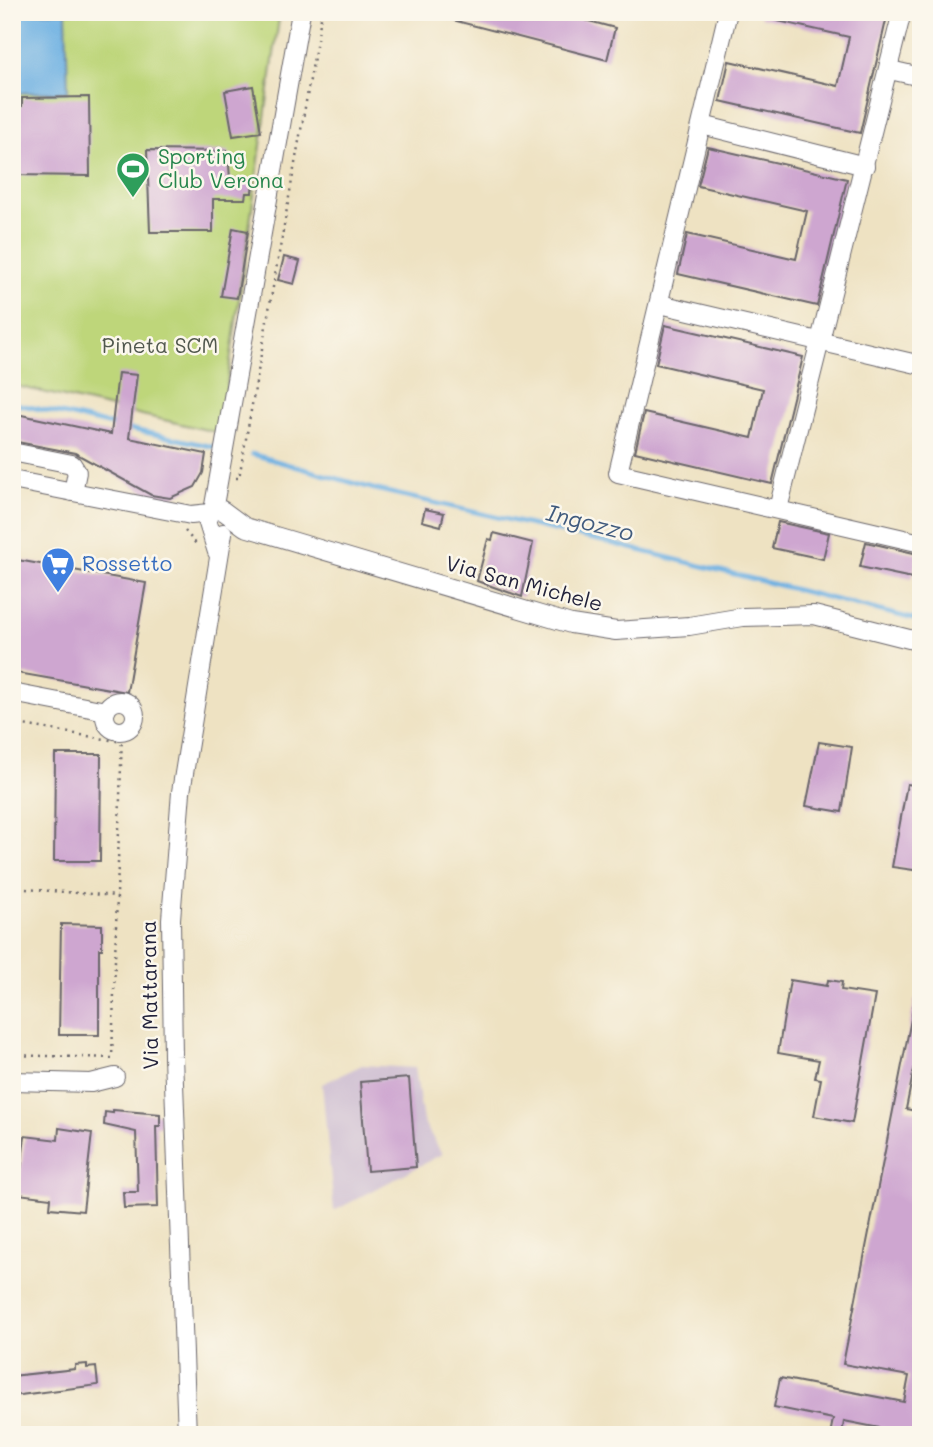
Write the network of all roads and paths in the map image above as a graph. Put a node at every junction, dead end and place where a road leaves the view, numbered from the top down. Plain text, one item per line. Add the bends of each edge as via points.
1 (301, 12) edge
2 (728, 12) edge
3 (902, 12) edge
4 (890, 70) junction
5 (921, 78) edge
6 (702, 125) junction
7 (865, 166) junction
8 (660, 304) junction
9 (821, 342) junction
10 (921, 365) edge
11 (12, 452) edge
12 (12, 480) edge
13 (73, 492) junction
14 (778, 509) junction
15 (222, 522) junction
16 (921, 543) edge
17 (921, 642) edge
18 (12, 693) edge
19 (106, 711) junction
20 (12, 723) edge
21 (122, 737) junction
22 (12, 888) edge
23 (117, 896) junction
24 (12, 1055) edge
25 (115, 1077) dead end
26 (12, 1081) edge
27 (187, 1435) edge

1 - 15 street via 220,483
2 - 6 street
3 - 4 street
4 - 5 street
4 - 7 street
6 - 7 street
6 - 8 street
7 - 9 street
8 - 9 street
8 - 14 street via 618,473
9 - 10 street
9 - 14 street
11 - 13 street via 72,464 77,472
12 - 13 street
13 - 15 street
14 - 16 street
15 - 17 street, Via San Michele via 571,624 616,631 743,617 814,615
15 - 27 street, Via Mattarana via 181,792 171,919
18 - 19 street
19 - 21 street via 108,726
19 - 21 street via 121,701 133,708 134,722
20 - 21 path
21 - 23 path
22 - 23 path
23 - 24 path via 112,1058
25 - 26 street via 90,1083

